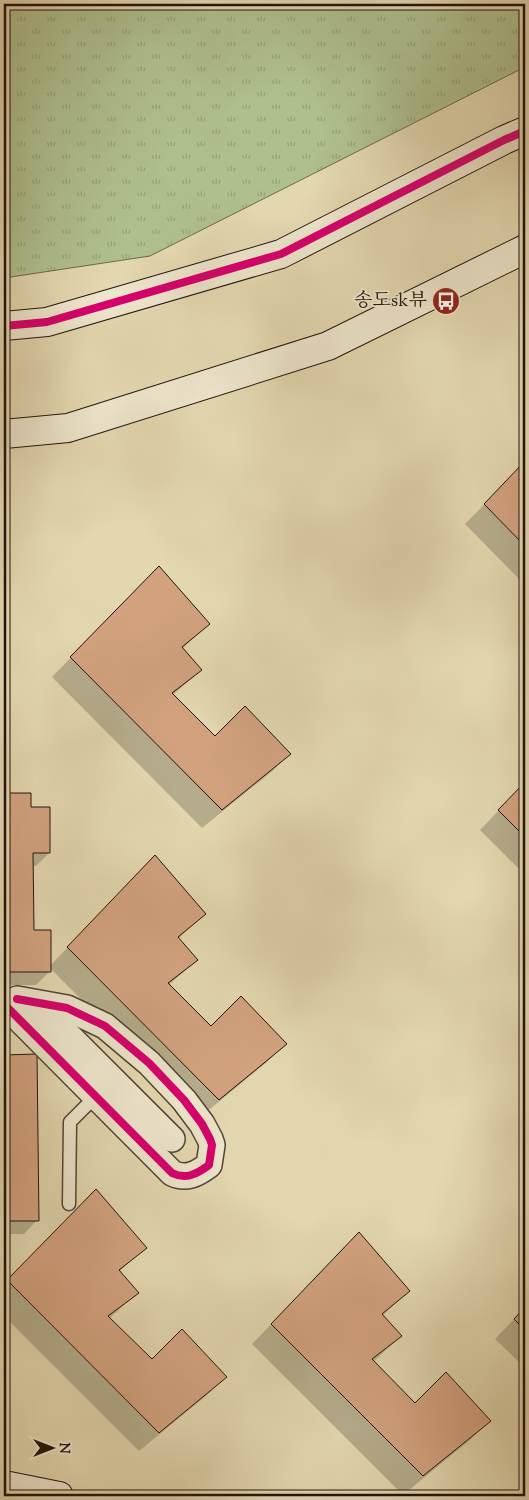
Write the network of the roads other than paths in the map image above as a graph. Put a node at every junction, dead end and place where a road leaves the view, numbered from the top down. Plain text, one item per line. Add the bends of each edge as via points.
1 (525, 132) edge
2 (525, 249) edge
3 (4, 326) edge
4 (4, 434) edge
5 (8, 1000) edge
6 (96, 1096) junction
7 (172, 1139) dead end
8 (69, 1204) dead end
9 (4, 1485) edge
10 (60, 1496) edge

1 - 3 main road via 281,254 46,322
2 - 4 main road via 328,346 68,428
5 - 6 street
5 - 6 street via 66,1008 105,1026 149,1063 202,1124 212,1145 208,1165 193,1175 172,1173
5 - 7 street via 36,1007 52,1019
6 - 8 lane via 70,1122
9 - 10 main road

